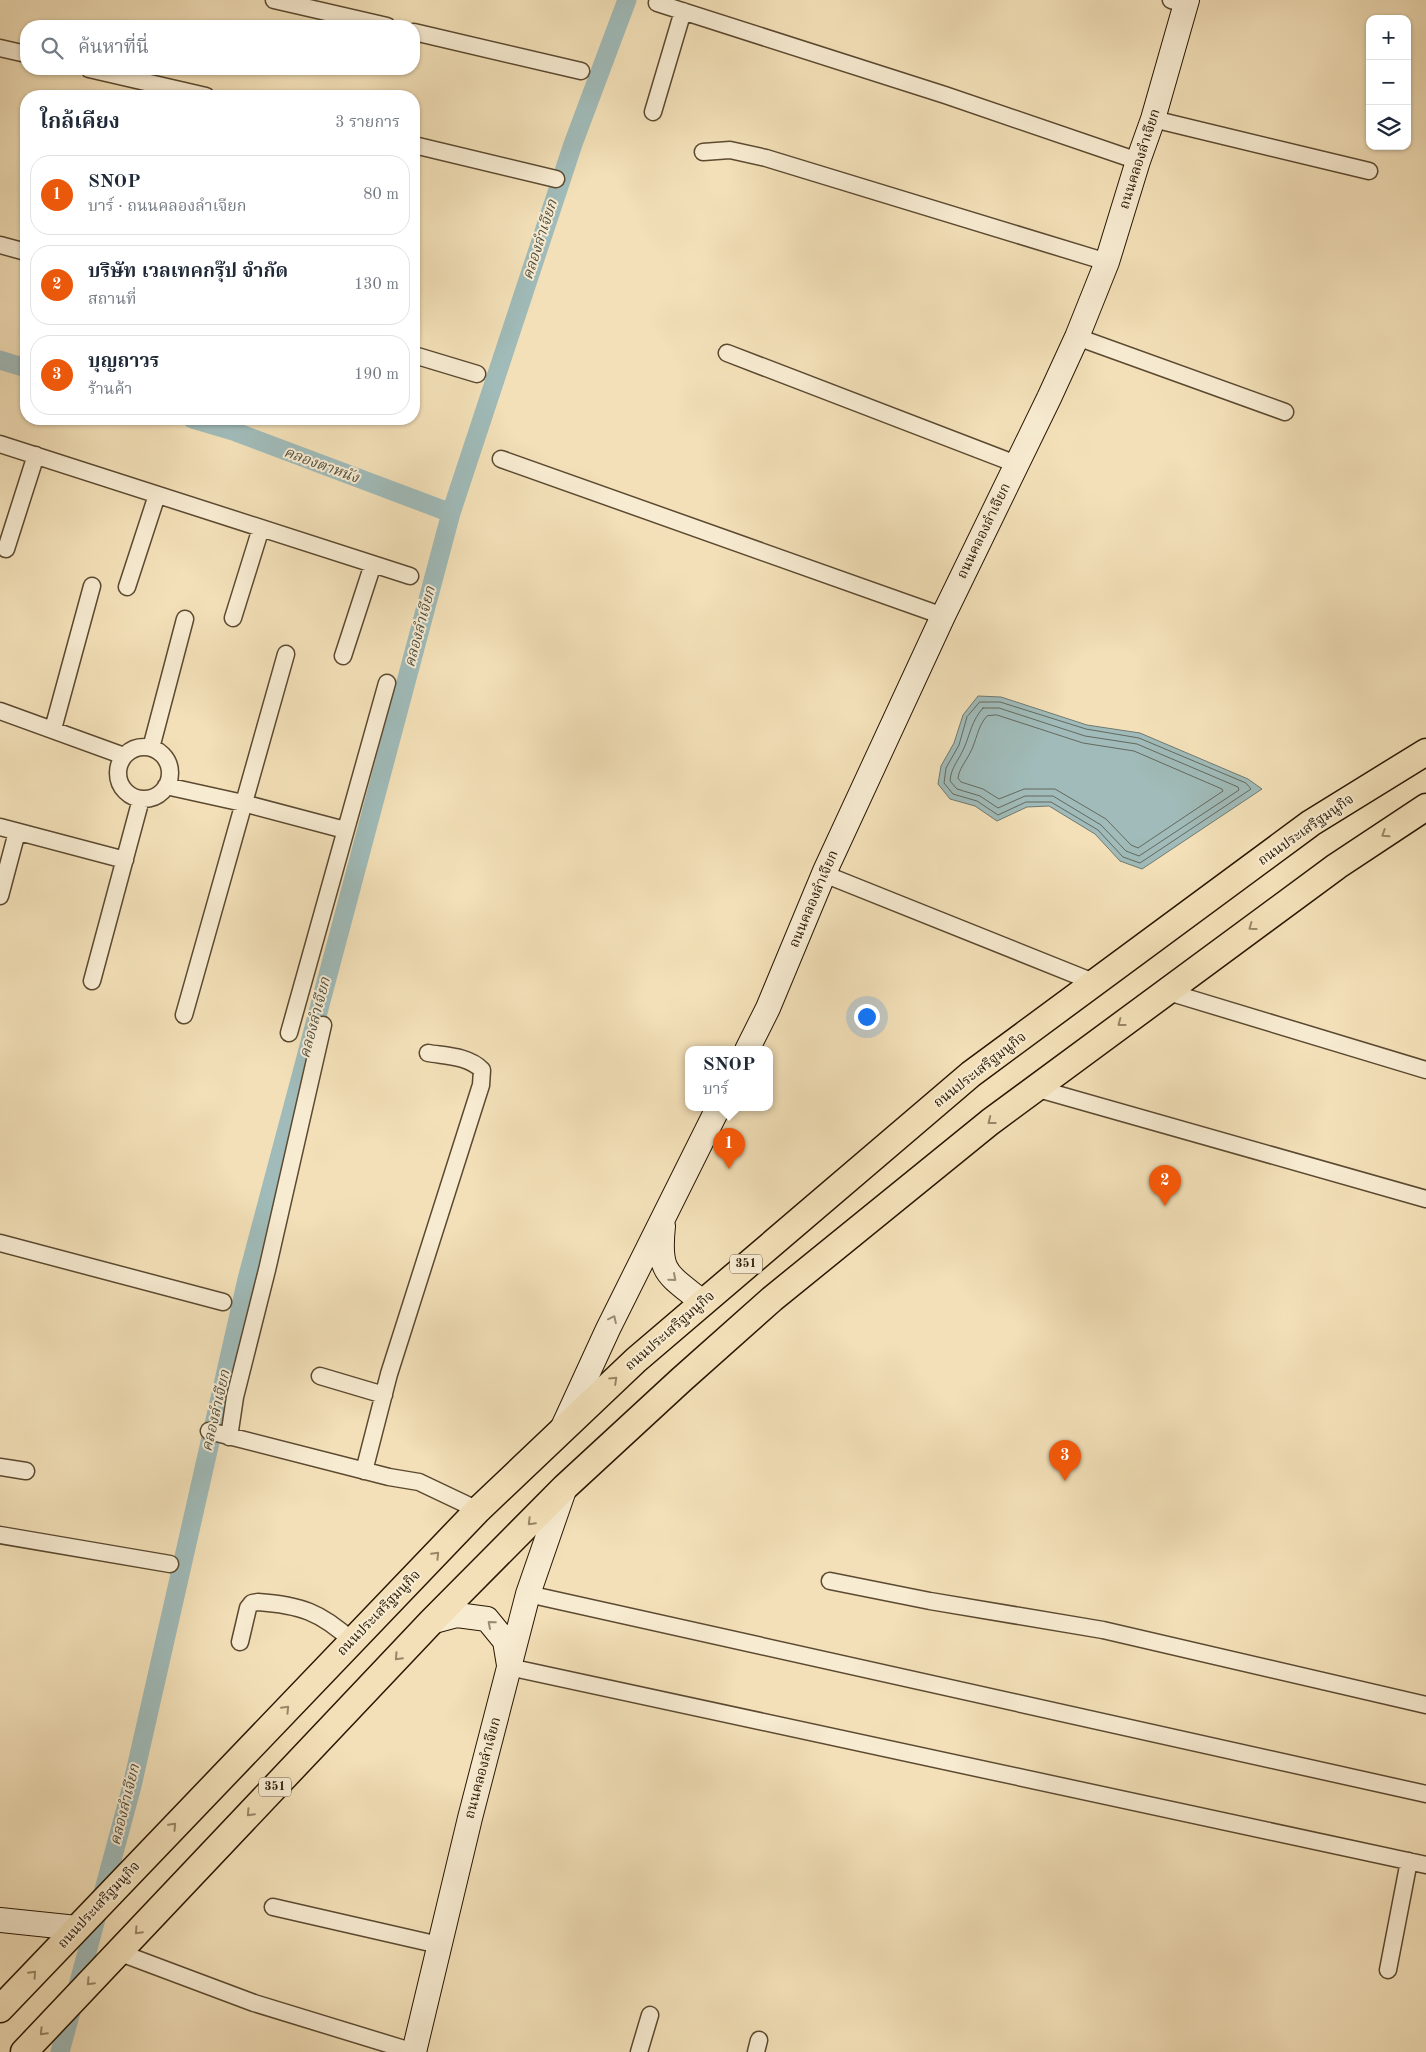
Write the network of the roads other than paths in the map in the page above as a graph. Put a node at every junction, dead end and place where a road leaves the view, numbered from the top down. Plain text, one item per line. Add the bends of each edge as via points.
1 (274, 0) edge
2 (1181, 2) edge
3 (657, 3) dead end
4 (682, 11) junction
5 (361, 20) edge
6 (420, 33) edge
7 (0, 48) edge
8 (20, 53) edge
9 (581, 71) dead end
10 (115, 75) edge
11 (180, 90) edge
12 (653, 112) dead end
13 (1153, 119) junction
14 (420, 146) edge
15 (703, 152) dead end
16 (1138, 161) junction
17 (1369, 171) dead end
18 (556, 179) dead end
19 (0, 245) edge
20 (20, 250) edge
21 (1107, 262) junction
22 (1077, 337) junction
23 (727, 353) dead end
24 (420, 357) edge
25 (476, 374) dead end
26 (1285, 412) dead end
27 (0, 444) edge
28 (36, 455) junction
29 (501, 459) dead end
30 (1016, 464) junction
31 (157, 495) junction
32 (261, 528) junction
33 (6, 548) dead end
34 (373, 564) junction
35 (410, 576) dead end
36 (92, 586) dead end
37 (127, 587) dead end
38 (943, 616) junction
39 (233, 618) dead end
40 (185, 619) dead end
41 (286, 654) dead end
42 (343, 656) dead end
43 (387, 684) dead end
44 (0, 711) edge
45 (53, 729) junction
46 (151, 748) junction
47 (1426, 752) edge
48 (124, 756) junction
49 (166, 786) junction
50 (141, 799) junction
51 (243, 803) junction
52 (1426, 807) edge
53 (0, 827) edge
54 (344, 830) junction
55 (17, 832) junction
56 (125, 860) junction
57 (824, 874) junction
58 (0, 896) edge
59 (92, 981) dead end
60 (1096, 983) junction
61 (1165, 991) junction
62 (184, 1015) dead end
63 (323, 1025) dead end
64 (289, 1034) dead end
65 (748, 1046) edge
66 (428, 1053) dead end
67 (1426, 1070) edge
68 (1035, 1088) junction
69 (716, 1111) edge
70 (1426, 1199) edge
71 (663, 1216) junction
72 (0, 1243) edge
73 (223, 1302) dead end
74 (702, 1302) junction
75 (320, 1376) dead end
76 (384, 1395) junction
77 (563, 1427) junction
78 (209, 1431) dead end
79 (227, 1436) junction
80 (0, 1467) edge
81 (26, 1471) dead end
82 (364, 1471) junction
83 (565, 1487) junction
84 (478, 1510) junction
85 (0, 1535) edge
86 (170, 1564) dead end
87 (830, 1581) dead end
88 (528, 1594) junction
89 (431, 1622) junction
90 (352, 1641) junction
91 (240, 1642) dead end
92 (509, 1667) junction
93 (1426, 1705) edge
94 (1426, 1794) edge
95 (1409, 1861) junction
96 (1426, 1865) edge
97 (273, 1907) dead end
98 (0, 1920) edge
99 (80, 1924) junction
100 (439, 1946) junction
101 (118, 1952) junction
102 (1388, 1970) dead end
103 (0, 2009) edge
104 (650, 2015) dead end
105 (24, 2052) edge
106 (414, 2052) edge
107 (639, 2052) edge

1 - 5 street
2 - 13 street, ถนนคลองลำเจียก
3 - 4 street
4 - 12 street
4 - 16 street
6 - 9 street
7 - 8 street
10 - 11 street
13 - 16 street, ถนนคลองลำเจียก
13 - 17 street
14 - 18 street
15 - 21 street via 730,150 766,158
16 - 21 street, ถนนคลองลำเจียก
19 - 20 street
21 - 22 street, ถนนคลองลำเจียก
22 - 26 street
22 - 30 street, ถนนคลองลำเจียก
23 - 30 street
24 - 25 street
27 - 28 street
28 - 31 street
28 - 33 street
29 - 38 street
30 - 38 street, ถนนคลองลำเจียก
31 - 32 street
31 - 37 street
32 - 34 street
32 - 39 street
34 - 35 street
34 - 42 street
36 - 45 street
38 - 57 street, ถนนคลองลำเจียก
40 - 46 street
41 - 51 street
43 - 54 street
44 - 45 street
45 - 48 street
46 - 48 street via 137,748
46 - 49 street via 164,756 168,763
47 - 60 main road, ถนนประเสริฐมนูกิจ / 351 via 1311,823
48 - 50 street via 118,771 121,786
49 - 50 street via 156,796
49 - 51 street
50 - 56 street
51 - 54 street
51 - 62 street
52 -> 61 main road, 351 via 1337,866
53 - 55 street
54 - 64 street
55 - 56 street
55 - 58 street
56 - 59 street
57 - 60 street
57 - 65 street, ถนนคลองลำเจียก via 768,1008
60 - 74 main road, ถนนประเสริฐมนูกิจ / 351 via 971,1074
61 - 67 street
61 -> 68 main road, 351
63 - 79 street
66 - 76 street via 476,1064 482,1070 481,1085
68 - 70 street
68 -> 83 main road, 351 via 772,1300
69 - 71 street
71 -> 74 street via 660,1251 666,1272
77 -> 71 street
72 - 73 street
77 -> 74 main road, ถนนประเสริฐมนูกิจ / 351
75 - 76 street
76 - 82 street
77 - 84 main road, ถนนประเสริฐมนูกิจ / 351
78 - 79 street
79 - 82 street
80 - 81 street
82 - 84 street via 419,1482
83 - 88 street, ถนนคลองลำเจียก
83 -> 89 main road, 351
90 -> 84 main road, ถนนประเสริฐมนูกิจ / 351
85 - 86 street
87 - 93 street via 1103,1630
88 - 92 street, ถนนคลองลำเจียก
88 - 94 street
92 -> 89 street via 505,1641 487,1619 458,1614
89 -> 101 main road, 351
90 - 91 street via 332,1622 314,1612 258,1602 248,1608
99 -> 90 main road, ถนนประเสริฐมนูกิจ / 351
92 - 95 street
92 - 100 street, ถนนคลองลำเจียก
95 - 96 street
95 - 102 street
97 - 100 street
98 - 99 street
103 -> 99 main road, ถนนประเสริฐมนูกิจ / 351
100 - 106 street, ถนนคลองลำเจียก
101 -> 105 main road, 351
101 - 106 street via 254,2003
104 - 107 street

